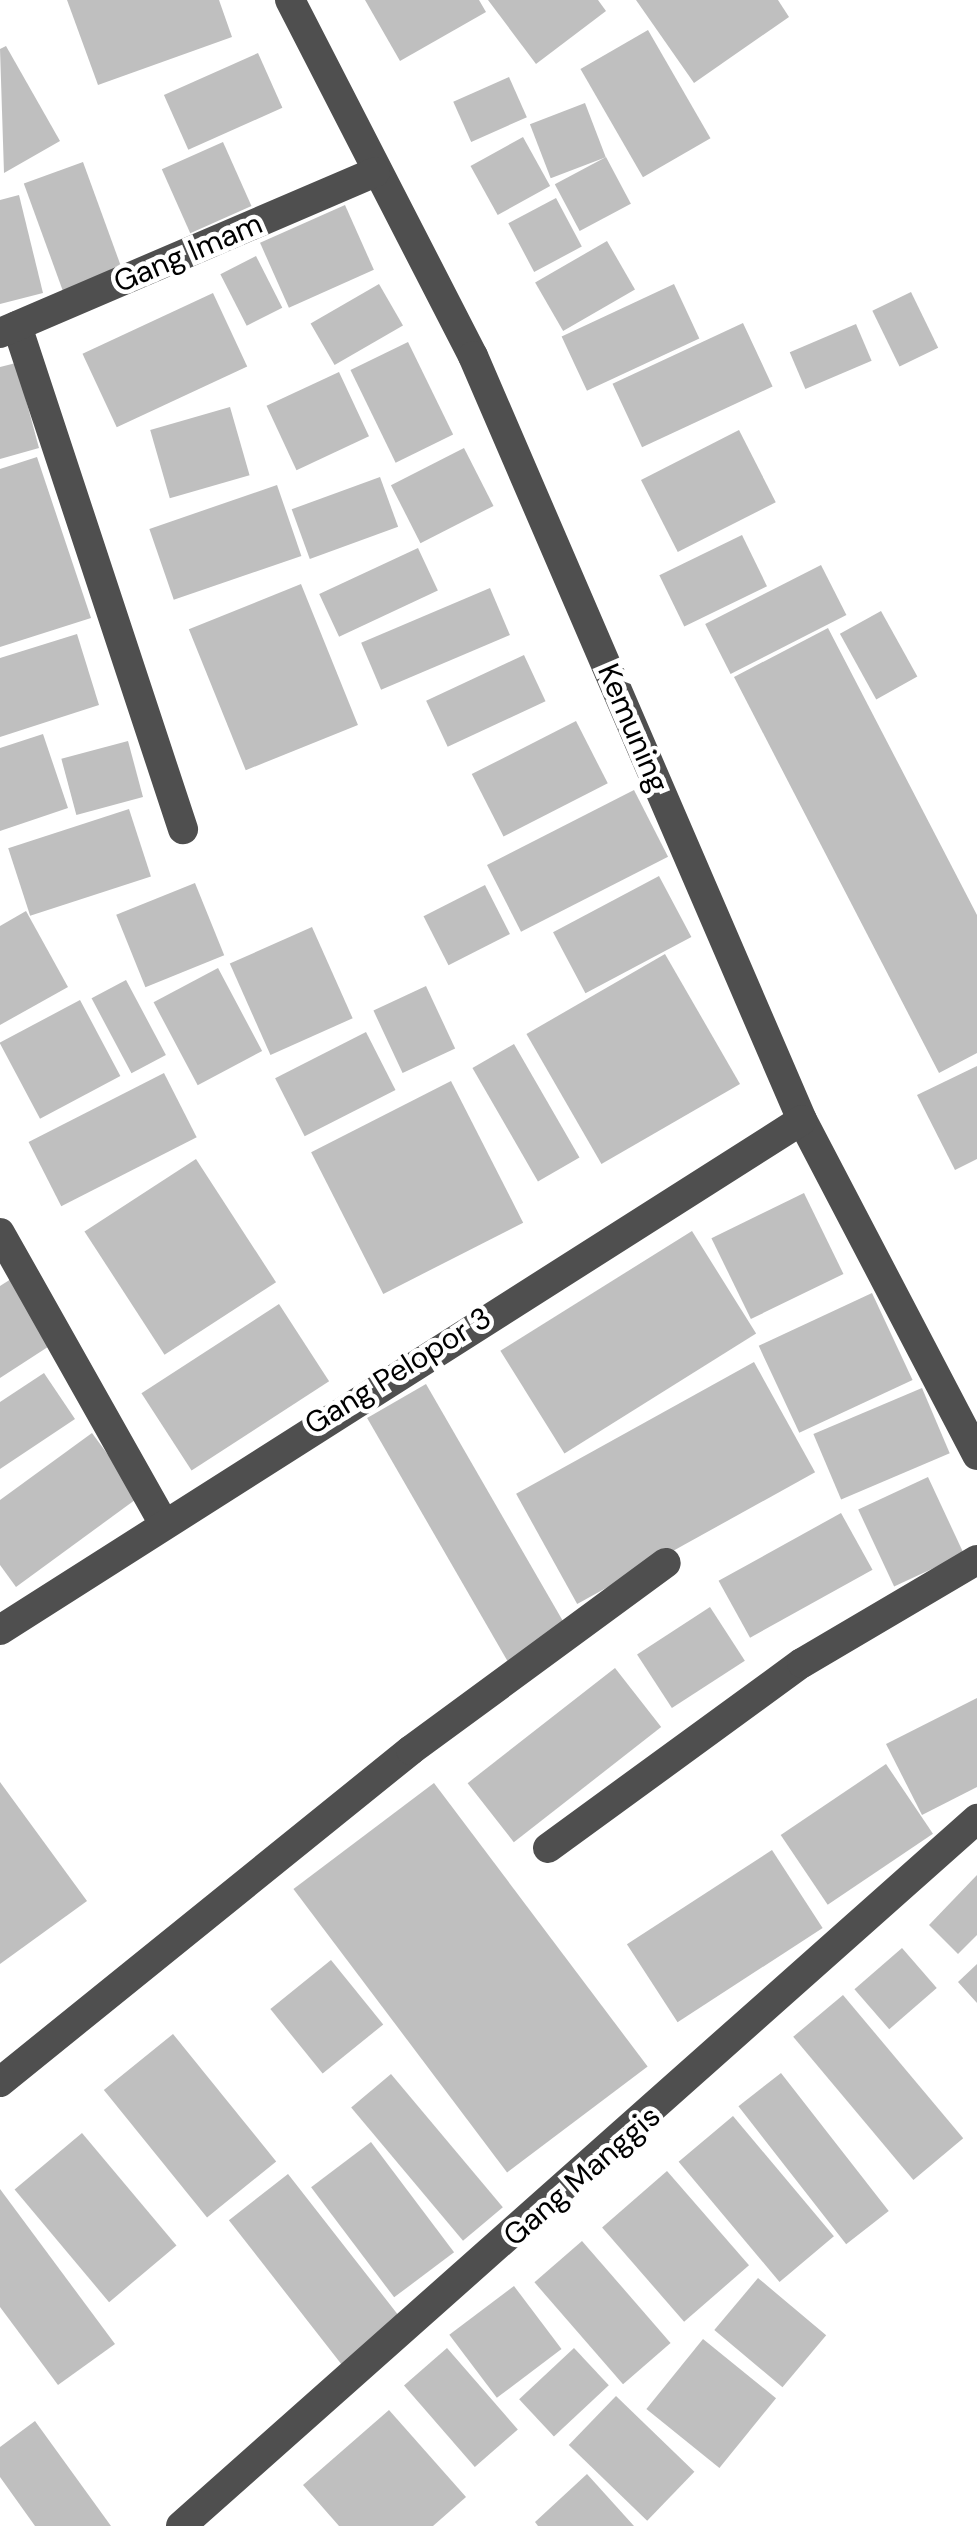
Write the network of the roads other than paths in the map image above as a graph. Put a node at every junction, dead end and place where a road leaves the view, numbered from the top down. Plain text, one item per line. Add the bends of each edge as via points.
1 (293, 1) edge
2 (375, 172) junction
3 (9, 329) edge
4 (183, 830) dead end
5 (802, 1120) junction
6 (0, 1233) edge
7 (977, 1455) edge
8 (161, 1519) junction
9 (977, 1560) edge
10 (666, 1563) dead end
11 (0, 1630) edge
12 (977, 1819) edge
13 (548, 1848) dead end
14 (0, 2082) edge
15 (181, 2526) edge

1 - 2 street, Kemuning
2 - 3 street, Gang Imam
2 - 5 street, Kemuning via 473,356
3 - 4 street
5 - 7 street, Kemuning
5 - 8 street, Gang Pelopor 3
6 - 8 street
8 - 11 street, Gang Pelopor 3
9 - 13 street via 802,1663
10 - 14 street via 411,1750
12 - 15 street, Gang Manggis

